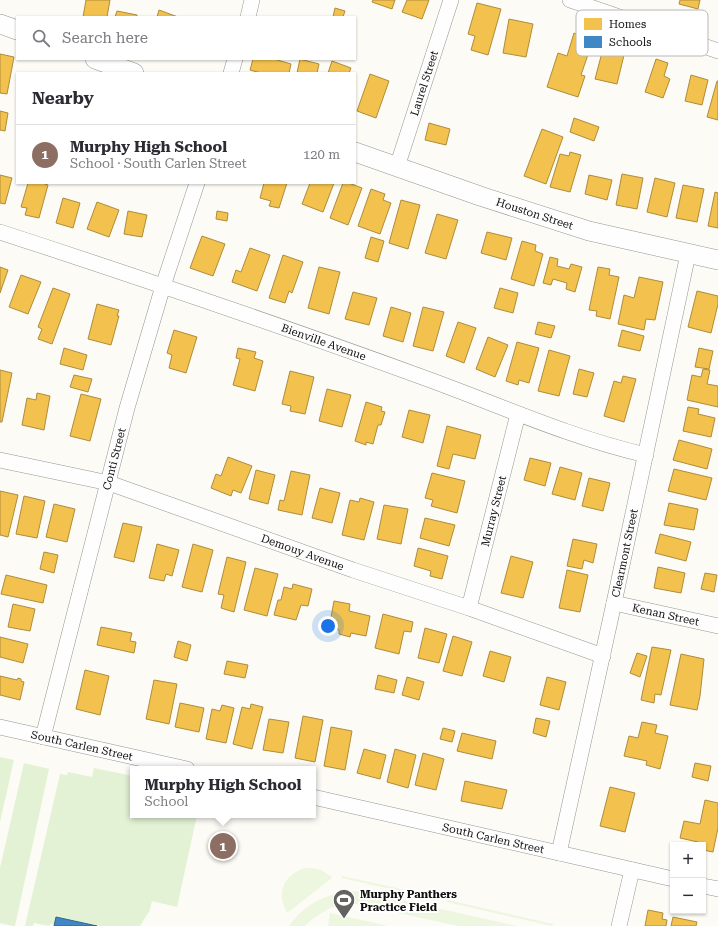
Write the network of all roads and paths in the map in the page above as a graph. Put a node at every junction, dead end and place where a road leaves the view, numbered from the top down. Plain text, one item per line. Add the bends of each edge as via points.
1 (252, 0) edge
2 (451, 0) edge
3 (570, 0) edge
4 (599, 10) edge
5 (248, 16) edge
6 (0, 24) edge
7 (16, 30) edge
8 (708, 48) edge
9 (718, 51) edge
10 (98, 60) edge
11 (235, 60) edge
12 (131, 72) edge
13 (231, 72) edge
14 (356, 152) edge
15 (397, 167) junction
16 (197, 184) edge
17 (0, 232) edge
18 (688, 254) junction
19 (718, 260) edge
20 (163, 286) junction
21 (518, 414) junction
22 (646, 455) junction
23 (0, 460) edge
24 (109, 483) junction
25 (614, 603) junction
26 (469, 608) junction
27 (718, 626) edge
28 (603, 656) junction
29 (0, 727) edge
30 (43, 737) junction
31 (174, 766) edge
32 (316, 798) edge
33 (559, 852) junction
34 (632, 870) junction
35 (670, 878) edge
36 (706, 887) edge
37 (718, 889) edge
38 (619, 926) edge

1 - 5 street
2 - 15 street, Laurel Street
3 - 4 street
6 - 7 street
8 - 9 street
10 - 12 street
11 - 13 street
14 - 15 street, Houston Street
15 - 18 street, Houston Street via 589,231
16 - 20 street, Conti Street
17 - 20 street, Bienville Avenue
18 - 19 street, Houston Street
18 - 22 street, Clearmont Street
20 - 21 street, Bienville Avenue via 423,377
20 - 24 street, Conti Street via 127,408
21 - 22 street, Bienville Avenue via 614,448
21 - 26 street, Murray Street
22 - 25 street, Clearmont Street
23 - 24 street, Demouy Avenue
24 - 26 street, Demouy Avenue via 353,570
24 - 30 street, Conti Street
25 - 27 street, Kenan Street
25 - 28 street, Clearmont Street
26 - 28 street, Demouy Avenue
28 - 33 street, Clearmont Street
29 - 30 street, South Carlen Street
30 - 31 street, South Carlen Street
32 - 33 street, South Carlen Street
33 - 34 street, South Carlen Street
34 - 35 street, South Carlen Street
34 - 38 street
36 - 37 street

